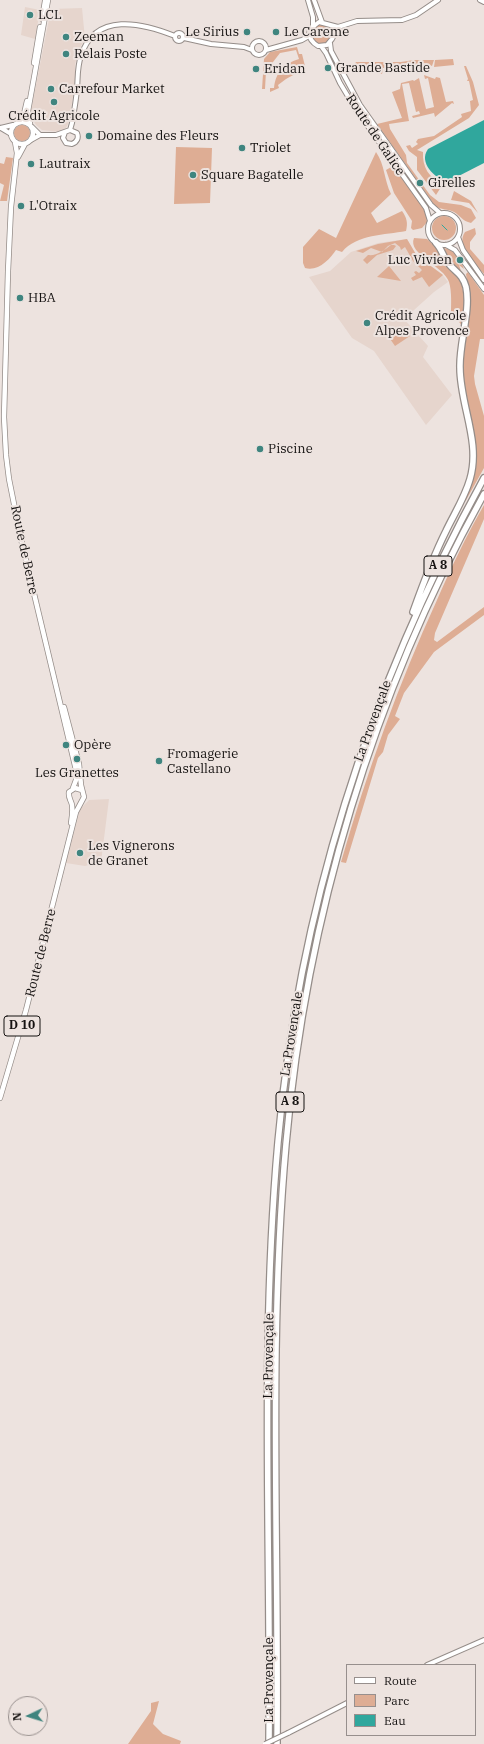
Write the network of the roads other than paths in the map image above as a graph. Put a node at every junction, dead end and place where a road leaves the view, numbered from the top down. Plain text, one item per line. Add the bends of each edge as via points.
1 (45, 0) edge
2 (48, 0) edge
3 (308, 0) edge
4 (314, 0) edge
5 (438, 0) edge
6 (480, 0) edge
7 (484, 2) edge
8 (322, 22) junction
9 (330, 25) junction
10 (313, 26) junction
11 (338, 27) junction
12 (333, 35) junction
13 (309, 36) junction
14 (302, 40) junction
15 (311, 41) junction
16 (330, 43) junction
17 (252, 45) junction
18 (266, 45) junction
19 (321, 46) junction
20 (244, 47) junction
21 (274, 47) junction
22 (252, 50) junction
23 (266, 50) junction
24 (18, 122) junction
25 (13, 125) junction
26 (31, 125) junction
27 (0, 128) edge
28 (72, 130) junction
29 (65, 132) junction
30 (11, 134) junction
31 (40, 135) junction
32 (56, 135) junction
33 (31, 140) junction
34 (64, 140) junction
35 (15, 142) junction
36 (25, 144) junction
37 (16, 165) junction
38 (440, 213) junction
39 (430, 221) junction
40 (458, 237) junction
41 (436, 243) junction
42 (445, 245) junction
43 (484, 280) edge
44 (484, 289) edge
45 (484, 478) edge
46 (484, 494) edge
47 (397, 657) junction
48 (59, 694) junction
49 (74, 788) junction
50 (82, 790) junction
51 (71, 802) junction
52 (80, 803) junction
53 (71, 831) junction
54 (0, 1098) edge
55 (484, 1640) edge
56 (429, 1664) edge
57 (346, 1704) edge
58 (265, 1744) edge
59 (269, 1744) edge
60 (277, 1744) edge

1 - 24 main road via 26,105 24,114
2 - 26 main road via 28,111
3 - 10 main road
4 - 8 main road
5 - 11 main road via 409,18 357,21
6 - 7 main road
8 - 9 main road
8 - 10 main road
9 - 11 main road
9 - 12 main road
10 - 13 main road
11 - 12 main road
12 - 16 main road
13 - 14 main road
13 - 15 main road
14 - 15 main road
14 - 21 main road
15 - 19 main road
16 - 19 main road
16 - 38 main road, Route de Galice via 331,51 360,105 431,205
17 - 18 main road via 258,40
17 - 20 main road
17 - 22 main road
18 - 21 main road
18 - 23 main road
19 - 39 main road, Route de Galice via 355,108 426,208
20 - 22 main road
20 - 28 main road via 184,38 177,41 175,36 136,24 110,26 94,35 83,49 79,60
21 - 23 main road
22 - 23 main road via 259,55 264,54
24 - 25 main road
24 - 26 main road via 23,121
25 - 27 main road
25 - 30 main road
26 - 31 main road
26 - 33 main road via 34,134
27 - 30 main road
28 - 29 main road
28 - 34 main road via 78,137 76,142 69,144
29 - 32 main road
29 - 34 main road
30 - 35 main road
31 - 32 main road
31 - 33 main road
32 - 34 main road
33 - 36 main road
35 - 36 main road
35 - 37 main road, Route de Berre
36 - 37 main road, Route de Berre
37 - 48 main road, Route de Berre via 10,228 5,440 9,479 21,540
38 - 39 main road
38 - 40 main road via 450,214 457,219 460,226
39 - 41 main road via 429,234
40 - 42 main road via 454,242
40 - 43 main road via 463,250
41 - 42 main road
41 - 47 highway via 448,263 464,279 466,289 460,367 474,457 468,484 429,567
42 - 44 main road via 455,250
45 - 47 highway, La Provençale / A 8 via 446,550
46 - 60 highway, La Provençale / A 8 via 427,608 375,736 338,855 305,1002 286,1142 279,1255 276,1372
47 - 59 highway, La Provençale / A 8 via 356,768 324,874 301,979 281,1111 274,1192 269,1323
48 - 49 main road, Route de Berre via 76,770
48 - 50 main road, Route de Berre via 68,718 79,764
49 - 50 main road
49 - 51 main road via 68,794
50 - 52 main road via 84,797
51 - 52 main road
51 - 53 main road, Route de Berre
52 - 53 main road, Route de Berre
53 - 54 main road, Route de Berre / D 10 via 26,1010
55 - 56 main road
57 - 58 main road, bridge

